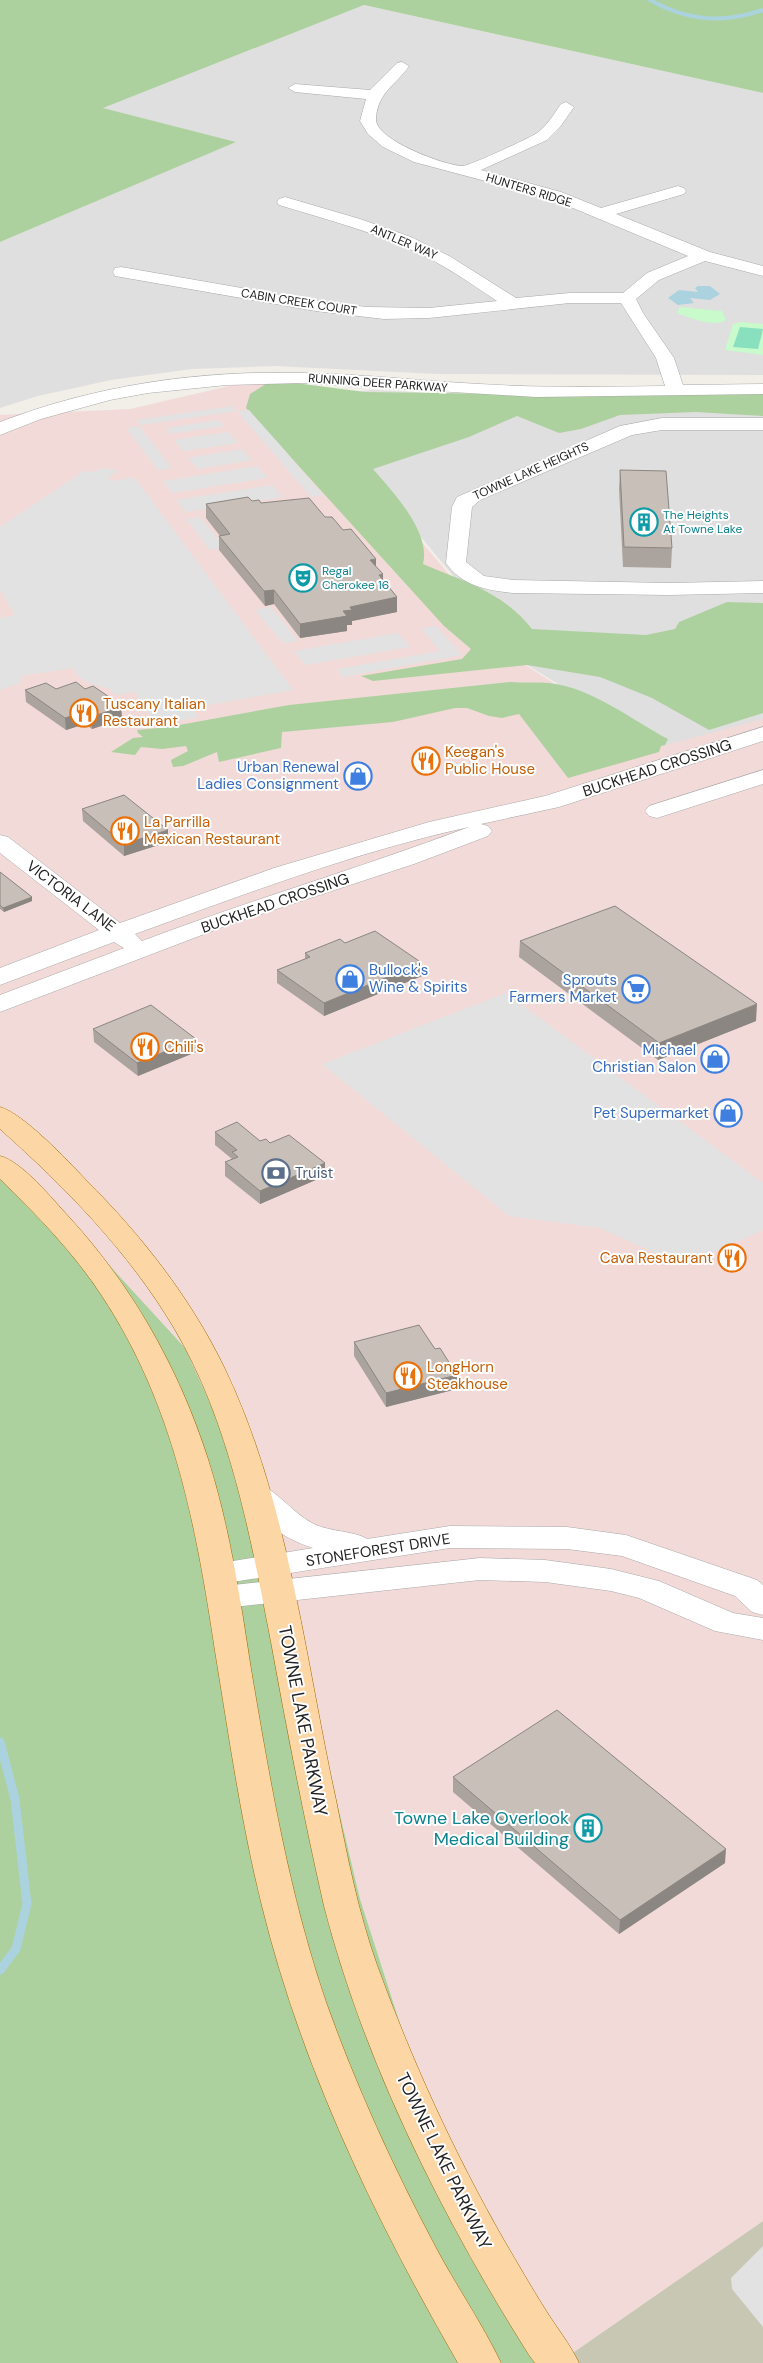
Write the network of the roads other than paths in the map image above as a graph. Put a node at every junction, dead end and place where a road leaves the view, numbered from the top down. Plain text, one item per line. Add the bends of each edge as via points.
1 (402, 66) dead end
2 (295, 88) dead end
3 (374, 95) junction
4 (566, 107) dead end
5 (466, 171) junction
6 (678, 190) dead end
7 (285, 202) dead end
8 (601, 213) junction
9 (704, 256) junction
10 (763, 271) edge
11 (121, 272) dead end
12 (628, 298) junction
13 (513, 304) junction
14 (763, 380) edge
15 (675, 386) junction
16 (763, 389) edge
17 (0, 412) edge
18 (763, 424) edge
19 (0, 429) edge
20 (763, 587) edge
21 (763, 734) edge
22 (763, 777) edge
23 (551, 802) junction
24 (658, 811) dead end
25 (0, 842) edge
26 (117, 932) junction
27 (141, 950) junction
28 (0, 978) edge
29 (0, 1004) edge
30 (0, 1115) edge
31 (0, 1164) edge
32 (255, 1493) junction
33 (394, 1545) junction
34 (276, 1578) junction
35 (222, 1585) junction
36 (763, 1604) edge
37 (763, 1629) edge
38 (480, 2363) edge
39 (558, 2363) edge

1 - 3 street
2 - 3 street
3 - 5 street, HUNTERS RIDGE via 368,121 373,131 388,144 420,159
4 - 5 street via 542,137
5 - 8 street, HUNTERS RIDGE via 555,195
6 - 8 street
7 - 13 street, ANTLER WAY via 378,230 422,248 463,270
8 - 9 street, HUNTERS RIDGE
9 - 10 street, HUNTERS RIDGE
9 - 12 street via 648,278
11 - 13 street, CABIN CREEK COURT via 357,312 433,313
12 - 13 street, CABIN CREEK COURT via 561,297
12 - 15 street via 634,313 665,358
14 - 15 street, RUNNING DEER PARKWAY
15 - 16 street, RUNNING DEER PARKWAY
15 - 17 street, RUNNING DEER PARKWAY via 522,382 327,369 249,369 124,381 64,393
15 - 19 street, RUNNING DEER PARKWAY via 561,392 440,388 327,379 236,379 118,394 58,408
18 - 20 street, TOWNE LAKE HEIGHTS via 662,424 627,430 473,496 464,501 462,507 456,563 474,579 526,587
21 - 23 street, BUCKHEAD CROSSING
22 - 24 street
23 - 26 street, BUCKHEAD CROSSING via 437,827 326,860
23 - 27 street, BUCKHEAD CROSSING via 449,844 277,900
25 - 26 street, VICTORIA LANE
26 - 27 street, VICTORIA LANE
26 - 28 street, BUCKHEAD CROSSING
27 - 29 street, BUCKHEAD CROSSING
30 - 32 main road, TOWNE LAKE PARKWAY via 88,1195 126,1237 160,1283 210,1368 231,1415
31 - 35 main road via 56,1218 85,1252 128,1314 143,1342 165,1388 192,1459
32 - 33 street via 286,1522 312,1538 361,1546
32 - 34 main road, TOWNE LAKE PARKWAY
33 - 34 street, STONEFOREST DRIVE
33 - 36 street, STONEFOREST DRIVE via 450,1538 516,1536 567,1538 626,1546 746,1588
34 - 35 street, STONEFOREST DRIVE
34 - 37 street, STONEFOREST DRIVE via 480,1569 545,1571 648,1589 727,1623
34 - 39 main road, TOWNE LAKE PARKWAY via 332,1865 353,1948 422,2124 502,2278
35 - 38 main road via 270,1866 317,2030 347,2111 388,2198

